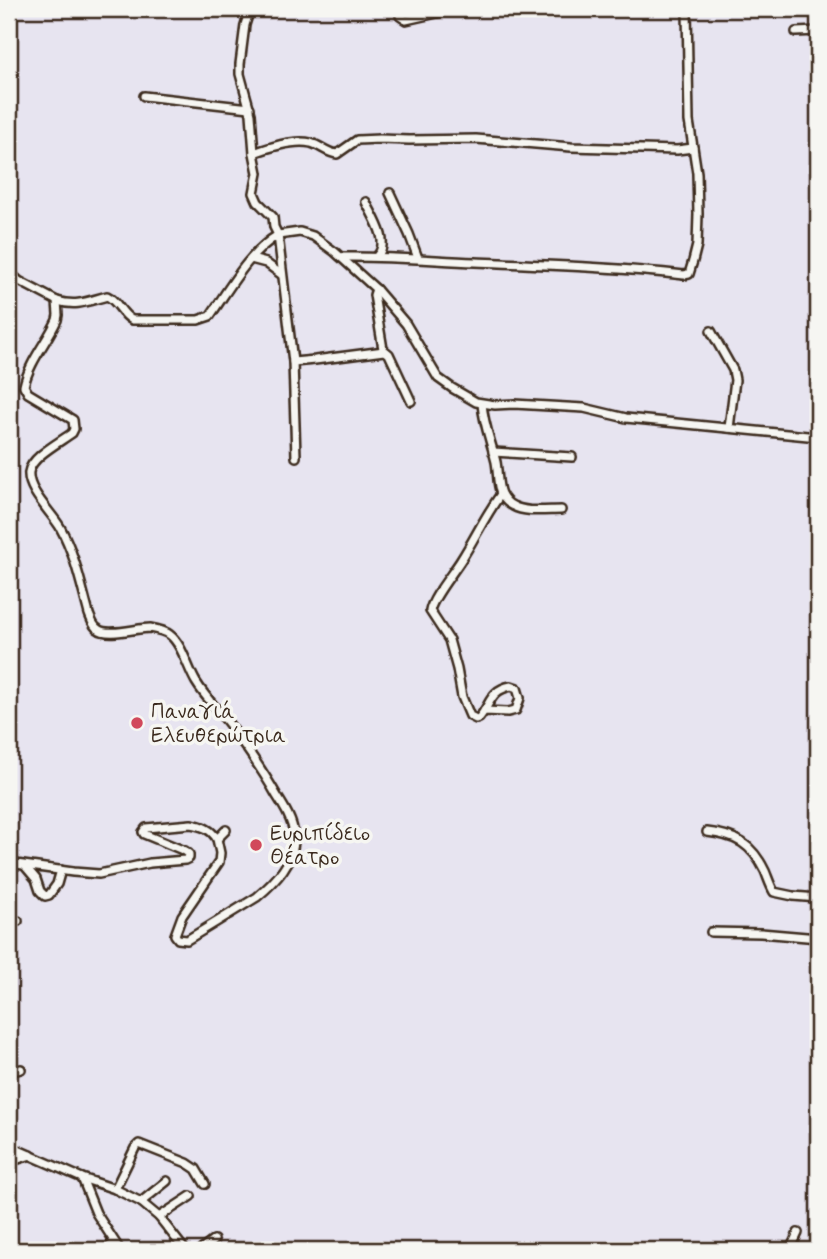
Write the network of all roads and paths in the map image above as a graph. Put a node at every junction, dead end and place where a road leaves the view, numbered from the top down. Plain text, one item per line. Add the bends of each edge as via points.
1 (250, 9) edge
2 (400, 9) edge
3 (452, 9) edge
4 (687, 9) edge
5 (818, 31) edge
6 (796, 32) dead end
7 (144, 96) dead end
8 (250, 108) junction
9 (693, 148) junction
10 (254, 153) junction
11 (390, 193) dead end
12 (366, 202) dead end
13 (278, 235) junction
14 (377, 256) junction
15 (340, 257) junction
16 (418, 258) junction
17 (251, 259) junction
18 (9, 272) edge
19 (282, 275) junction
20 (376, 289) junction
21 (57, 301) junction
22 (711, 331) dead end
23 (384, 351) junction
24 (293, 362) junction
25 (411, 401) dead end
26 (482, 404) junction
27 (729, 428) junction
28 (818, 437) edge
29 (494, 452) junction
30 (296, 457) dead end
31 (572, 457) dead end
32 (501, 494) junction
33 (561, 510) dead end
34 (484, 711) junction
35 (226, 830) dead end
36 (707, 832) dead end
37 (217, 839) junction
38 (9, 863) edge
39 (25, 866) junction
40 (61, 870) junction
41 (818, 898) edge
42 (9, 920) edge
43 (18, 921) dead end
44 (711, 932) dead end
45 (818, 938) edge
46 (21, 1069) dead end
47 (9, 1072) edge
48 (9, 1146) edge
49 (31, 1155) junction
50 (9, 1162) edge
51 (82, 1178) junction
52 (167, 1181) dead end
53 (205, 1184) dead end
54 (115, 1189) junction
55 (191, 1196) dead end
56 (141, 1202) junction
57 (159, 1217) junction
58 (798, 1233) dead end
59 (215, 1240) dead end
60 (114, 1243) junction
61 (104, 1250) edge
62 (120, 1250) edge
63 (185, 1250) edge
64 (201, 1250) edge
65 (790, 1250) edge

1 - 8 street via 240,64
2 - 3 street via 406,20
4 - 9 street
5 - 6 street
7 - 8 street
8 - 10 street
9 - 10 street via 380,139 357,140 337,154 307,142 279,144
9 - 16 street via 698,231 690,271 684,275
10 - 13 street via 258,173 255,195 273,217
11 - 16 street
12 - 14 street via 381,233 382,249
13 - 15 street via 313,236
13 - 17 street
13 - 19 street
14 - 15 street
14 - 16 street
15 - 20 street
17 - 19 street
17 - 21 street via 210,316 198,320 132,320 107,296 76,304
18 - 21 street
19 - 24 street
20 - 23 street
20 - 26 street via 406,324 438,378
21 - 37 street via 57,320 24,386 73,420 74,429 38,457 31,466 30,482 60,527 99,631 150,628 171,635 196,682 267,778 293,830 292,854 266,890 187,940 178,939 175,935 182,916 219,862
22 - 27 street via 736,380
23 - 24 street
23 - 25 street
24 - 30 street
26 - 27 street via 584,408 626,418
26 - 29 street
27 - 28 street
29 - 31 street
29 - 32 street
32 - 33 street via 514,507
32 - 34 street via 430,611 449,640 470,716 479,718
34 - 34 street via 500,689 517,688 516,710
35 - 37 street
36 - 41 street via 750,847 774,891
37 - 40 street via 211,830 198,825 146,828 144,834 185,851 189,858 99,874
38 - 39 street
39 - 40 street
39 - 40 street via 46,896 57,884
42 - 43 street
44 - 45 street
46 - 47 street
48 - 49 street
49 - 50 street
49 - 51 street
51 - 54 street
51 - 60 street
52 - 56 street
53 - 54 street via 187,1163 139,1144
54 - 56 street
55 - 57 street
56 - 57 street
57 - 63 street
58 - 65 street
59 - 64 street
60 - 61 street
60 - 62 street

